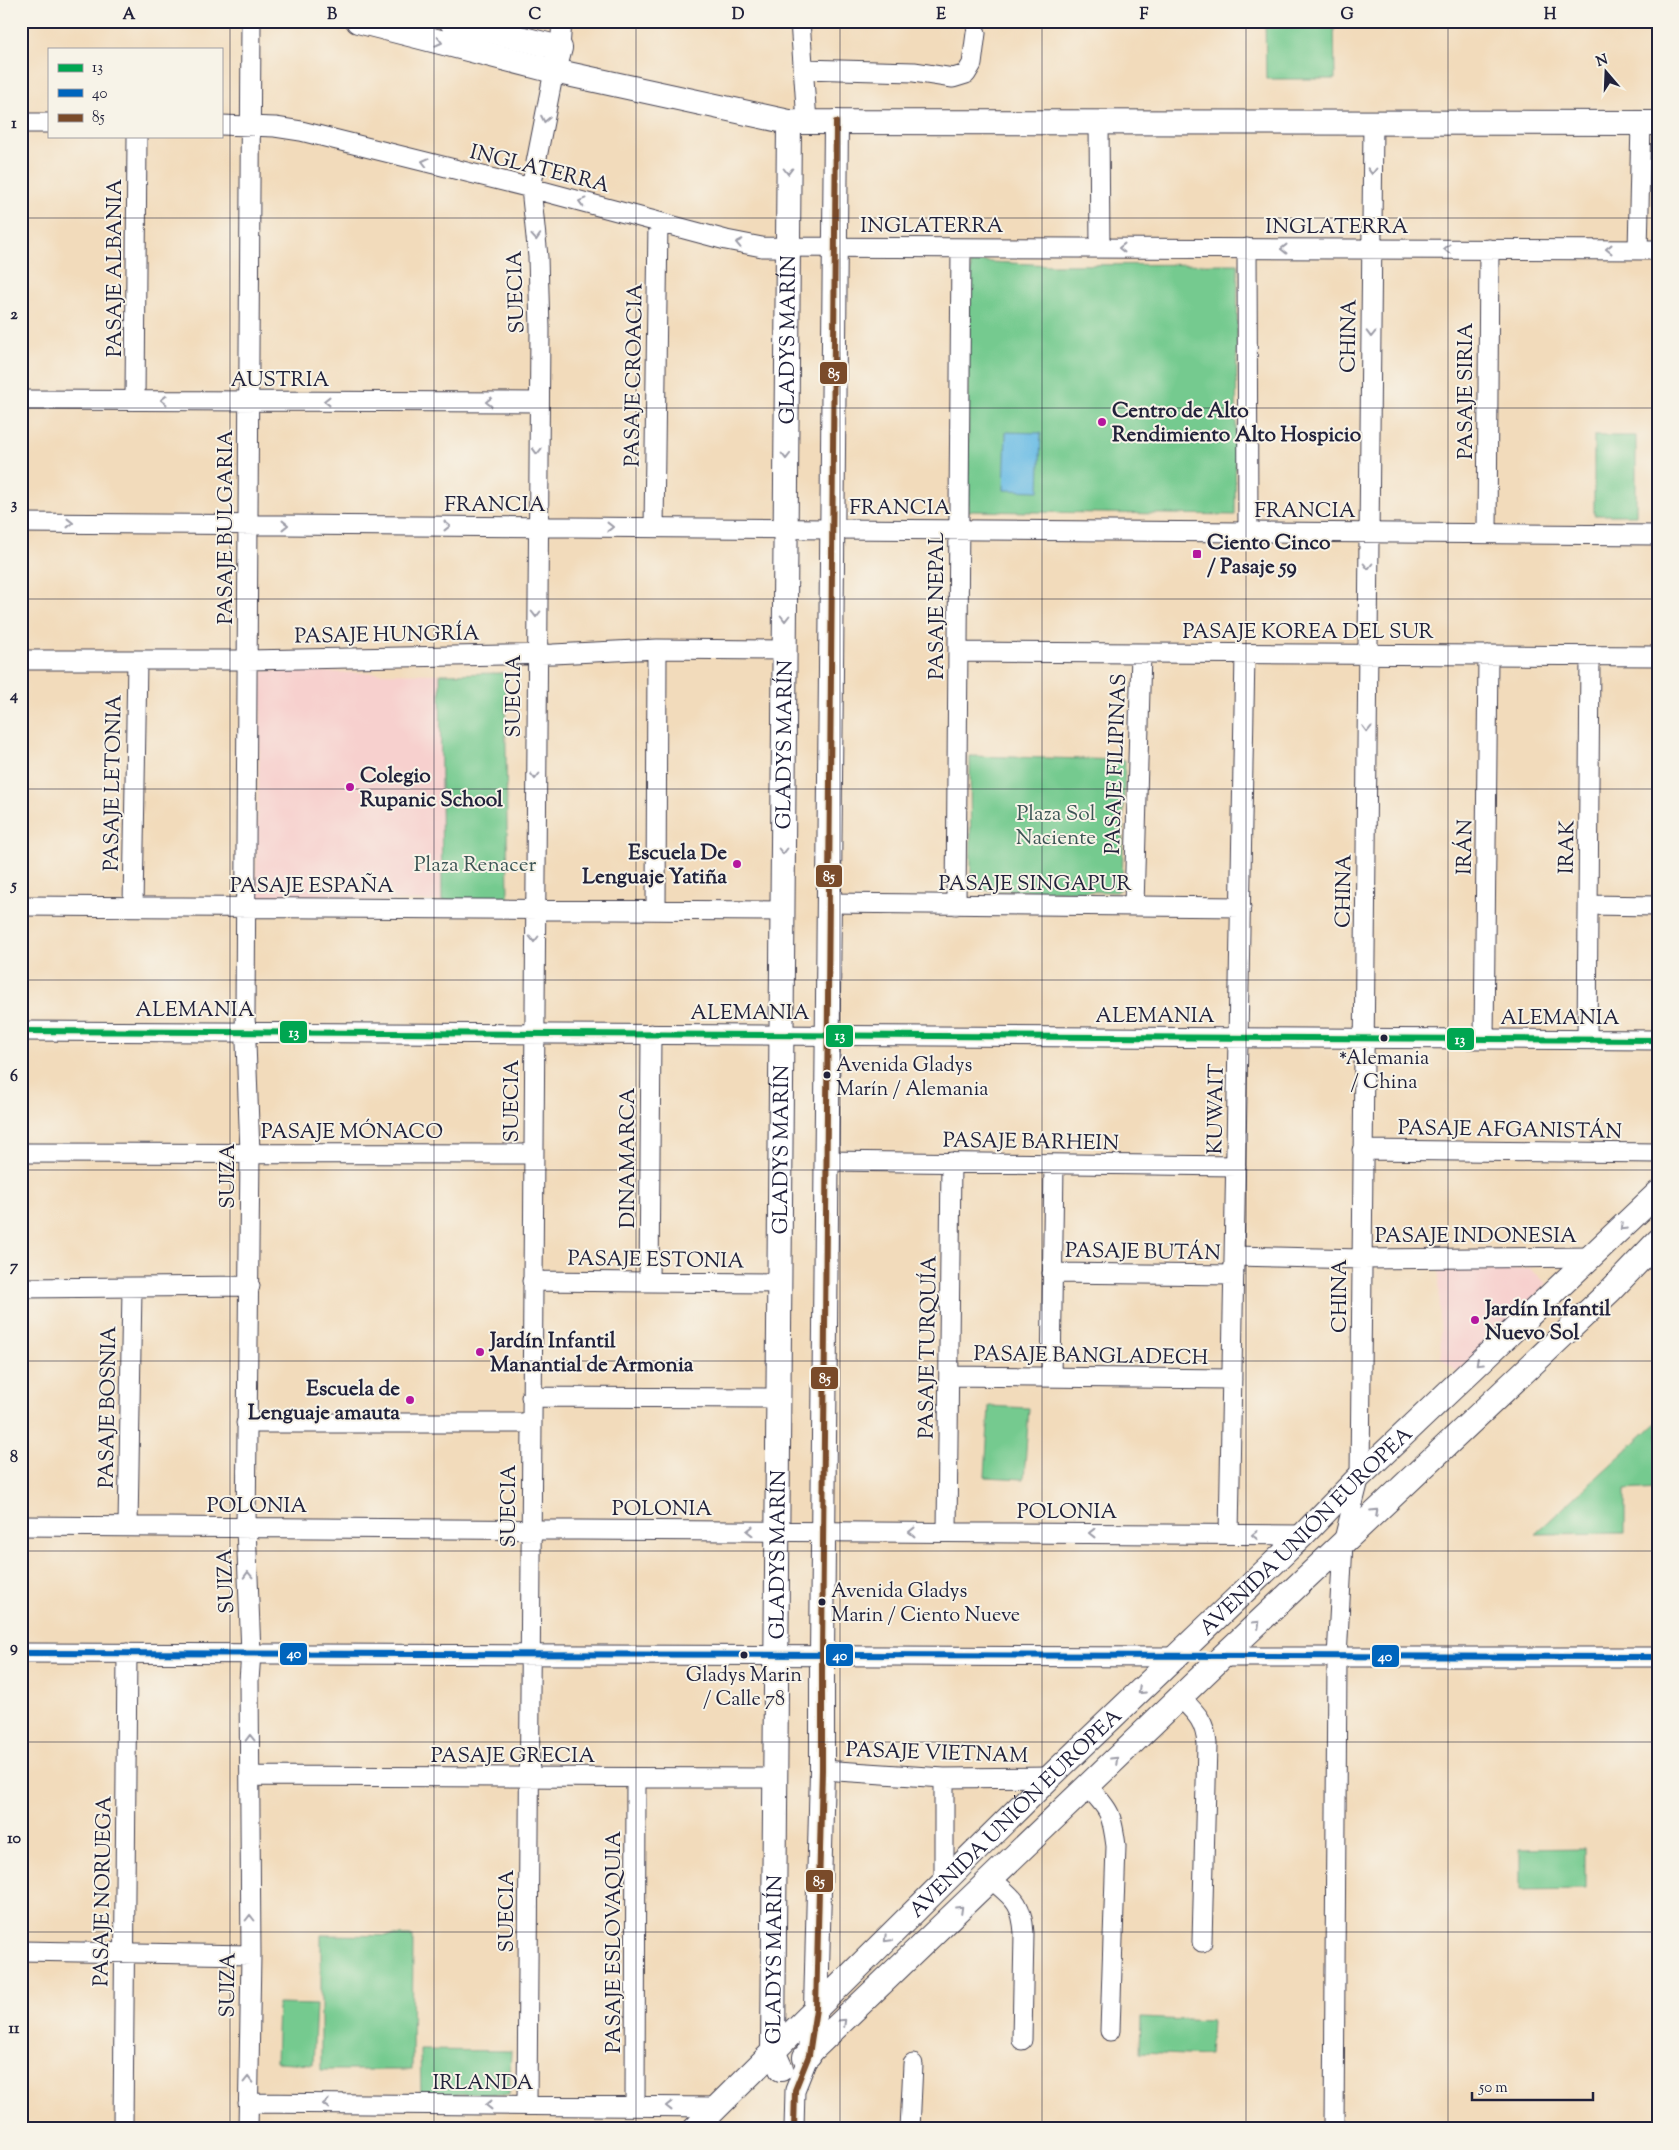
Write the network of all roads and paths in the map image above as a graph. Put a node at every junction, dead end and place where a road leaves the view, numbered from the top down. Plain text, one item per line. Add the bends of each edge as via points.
1 (251, 21) edge
2 (358, 21) edge
3 (451, 21) edge
4 (562, 21) edge
5 (800, 21) edge
6 (976, 33) dead end
7 (560, 48) junction
8 (803, 69) junction
9 (554, 71) junction
10 (798, 122) junction
11 (836, 122) junction
12 (1099, 122) junction
13 (1373, 122) junction
14 (21, 123) edge
15 (1650, 123) edge
16 (48, 124) edge
17 (222, 125) edge
18 (251, 125) junction
19 (137, 138) edge
20 (531, 188) junction
21 (658, 222) junction
22 (788, 247) junction
23 (834, 247) junction
24 (961, 248) junction
25 (1100, 248) junction
26 (1247, 248) junction
27 (1371, 249) junction
28 (1489, 249) junction
29 (1638, 250) junction
30 (1658, 250) edge
31 (21, 400) edge
32 (135, 400) junction
33 (249, 401) junction
34 (538, 402) junction
35 (21, 522) edge
36 (248, 524) junction
37 (537, 527) junction
38 (654, 528) junction
39 (786, 529) junction
40 (832, 529) junction
41 (959, 530) junction
42 (1248, 532) junction
43 (1369, 533) junction
44 (1487, 534) junction
45 (1658, 536) edge
46 (657, 649) junction
47 (784, 650) junction
48 (958, 652) junction
49 (536, 653) junction
50 (1141, 653) junction
51 (1245, 654) junction
52 (1368, 654) junction
53 (1488, 655) junction
54 (1590, 656) junction
55 (1658, 656) edge
56 (21, 660) edge
57 (137, 660) junction
58 (247, 660) junction
59 (828, 904) junction
60 (956, 904) junction
61 (21, 906) edge
62 (1134, 906) junction
63 (1588, 906) junction
64 (1658, 906) edge
65 (133, 907) junction
66 (1241, 907) junction
67 (245, 908) junction
68 (534, 909) junction
69 (656, 910) junction
70 (783, 911) junction
71 (21, 1031) edge
72 (246, 1032) junction
73 (534, 1034) junction
74 (651, 1034) junction
75 (781, 1035) junction
76 (827, 1036) junction
77 (1238, 1038) junction
78 (1364, 1039) junction
79 (1484, 1039) junction
80 (1587, 1040) junction
81 (1658, 1040) edge
82 (1362, 1150) junction
83 (21, 1153) edge
84 (250, 1153) junction
85 (533, 1154) junction
86 (1658, 1154) edge
87 (826, 1161) junction
88 (951, 1162) junction
89 (1054, 1164) junction
90 (1236, 1166) junction
91 (1658, 1193) edge
92 (1658, 1241) edge
93 (1235, 1256) junction
94 (1592, 1257) junction
95 (1362, 1259) junction
96 (1052, 1273) junction
97 (1234, 1275) junction
98 (532, 1281) junction
99 (649, 1282) junction
100 (780, 1283) junction
101 (250, 1286) junction
102 (21, 1288) edge
103 (132, 1288) junction
104 (949, 1376) junction
105 (1051, 1377) junction
106 (1232, 1379) junction
107 (531, 1397) junction
108 (778, 1398) junction
109 (246, 1423) junction
110 (531, 1423) junction
111 (1360, 1476) junction
112 (21, 1526) edge
113 (128, 1526) junction
114 (246, 1527) junction
115 (530, 1529) junction
116 (778, 1531) junction
117 (823, 1532) junction
118 (947, 1532) junction
119 (1230, 1534) junction
120 (1303, 1535) junction
121 (1343, 1543) junction
122 (21, 1653) edge
123 (127, 1653) junction
124 (251, 1653) junction
125 (530, 1655) junction
126 (777, 1656) junction
127 (822, 1656) junction
128 (1176, 1657) junction
129 (1222, 1657) junction
130 (1337, 1658) junction
131 (1658, 1658) edge
132 (1181, 1698) junction
133 (822, 1770) junction
134 (250, 1776) junction
135 (529, 1777) junction
136 (1050, 1777) junction
137 (636, 1778) junction
138 (776, 1778) junction
139 (944, 1778) junction
140 (1088, 1786) junction
141 (991, 1879) junction
142 (944, 1882) junction
143 (1202, 1942) dead end
144 (21, 1951) edge
145 (123, 1954) junction
146 (250, 1955) junction
147 (816, 2009) junction
148 (1110, 2031) dead end
149 (1022, 2040) dead end
150 (809, 2055) junction
151 (777, 2060) junction
152 (913, 2064) dead end
153 (795, 2090) junction
154 (248, 2103) junction
155 (527, 2105) junction
156 (634, 2106) junction
157 (718, 2107) junction
158 (123, 2129) edge
159 (248, 2129) edge
160 (695, 2129) edge
161 (794, 2129) edge
162 (910, 2129) edge
163 (1334, 2129) edge

1 - 18 street, PASAJE BULGARIA
2 -> 9 street
3 - 7 street
4 - 7 street
5 - 8 street
6 - 8 street via 972,64 966,74 953,78 914,72
7 - 9 street
8 - 10 street
9 - 10 street
9 -> 20 street, SUECIA
10 - 11 street
10 -> 22 street, GLADYS MARÍN
11 - 12 street
11 - 23 street, GLADYS MARÍN
12 - 13 street
12 - 25 street
13 - 15 street
13 -> 27 street, CHINA
14 - 16 street
15 - 29 street
17 - 18 street, INGLATERRA
20 -> 18 street, INGLATERRA via 301,131
18 - 33 street, PASAJE BULGARIA
19 - 32 street, PASAJE ALBANIA
21 -> 20 street, INGLATERRA
20 -> 34 street, SUECIA via 539,293
22 -> 21 street, INGLATERRA via 744,244
21 - 38 street, PASAJE CROACIA
22 - 23 street, INGLATERRA
22 -> 39 street, GLADYS MARÍN
23 - 24 street, INGLATERRA
23 - 40 street, GLADYS MARÍN
24 - 25 street, INGLATERRA
24 - 41 street, PASAJE NEPAL
26 -> 25 street, INGLATERRA
27 -> 26 street, INGLATERRA
26 - 42 street
28 -> 27 street, INGLATERRA
27 -> 43 street, CHINA
29 -> 28 street, INGLATERRA
28 - 44 street, PASAJE SIRIA
29 - 30 street, INGLATERRA
31 - 32 street, AUSTRIA
33 -> 32 street, AUSTRIA
34 -> 33 street, AUSTRIA
33 - 36 street, PASAJE BULGARIA
34 -> 37 street, SUECIA
35 -> 36 street, FRANCIA
36 -> 37 street, FRANCIA
36 - 58 street, PASAJE BULGARIA
37 -> 38 street, FRANCIA
37 -> 49 street, SUECIA
38 - 39 street, FRANCIA
39 - 40 street, FRANCIA
39 -> 47 street, GLADYS MARÍN
40 - 41 street, FRANCIA
40 - 59 street, GLADYS MARÍN
41 - 42 street, FRANCIA
41 - 48 street, PASAJE NEPAL
42 - 43 street, FRANCIA
43 - 44 street, FRANCIA
43 -> 52 street, CHINA
44 - 45 street, FRANCIA
46 - 47 street, PASAJE HUNGRÍA
46 - 49 street, PASAJE HUNGRÍA
46 - 69 street
47 -> 70 street, GLADYS MARÍN
48 - 50 street, PASAJE KOREA DEL SUR
48 - 60 street, PASAJE NEPAL
49 - 58 street, PASAJE HUNGRÍA
49 -> 68 street, SUECIA
50 - 51 street, PASAJE KOREA DEL SUR
50 - 62 street, PASAJE FILIPINAS
51 - 52 street, PASAJE KOREA DEL SUR
51 - 66 street, KUWAIT
52 - 53 street, PASAJE KOREA DEL SUR
52 -> 78 street, CHINA
53 - 54 street, PASAJE KOREA DEL SUR
53 - 79 street, IRÁN
54 - 55 street, PASAJE KOREA DEL SUR
54 - 63 street, IRAK
56 - 57 street, PASAJE HUNGRÍA
57 - 58 street, PASAJE HUNGRÍA
57 - 65 street, PASAJE LETONIA
58 - 67 street, PASAJE BULGARIA
59 - 60 street, PASAJE SINGAPUR
59 - 76 street, GLADYS MARÍN
60 - 62 street, PASAJE SINGAPUR
61 - 65 street, PASAJE ESPAÑA
62 - 66 street, PASAJE SINGAPUR
63 - 64 street
63 - 80 street, IRAK
65 - 67 street, PASAJE ESPAÑA
66 - 77 street, KUWAIT
67 - 68 street, PASAJE ESPAÑA
67 - 72 street, PASAJE BULGARIA
68 - 69 street, PASAJE ESPAÑA
68 -> 73 street, SUECIA
69 - 70 street, PASAJE ESPAÑA
70 - 75 street, GLADYS MARÍN
71 - 72 street, ALEMANIA
72 - 73 street, ALEMANIA
72 - 84 street, SUIZA
73 - 74 street, ALEMANIA
73 - 85 street, SUECIA
74 - 75 street, ALEMANIA
74 - 99 street, DINAMARCA
75 - 76 street, ALEMANIA
75 - 100 street, GLADYS MARÍN
76 - 77 street, ALEMANIA
76 - 87 street, GLADYS MARÍN
77 - 78 street, ALEMANIA
77 - 90 street, KUWAIT
78 - 79 street, ALEMANIA
78 - 82 street, CHINA
79 - 80 street, ALEMANIA
80 - 81 street, ALEMANIA
82 - 86 street, PASAJE AFGANISTÁN
82 - 95 street, CHINA
83 - 84 street, PASAJE MÓNACO
84 - 85 street, PASAJE MÓNACO
84 - 101 street, SUIZA
85 - 98 street, SUECIA
87 - 88 street, PASAJE BARHEIN
87 - 117 street, GLADYS MARÍN
88 - 89 street, PASAJE BARHEIN
88 - 104 street, PASAJE TURQUÍA
89 - 90 street, PASAJE BARHEIN
89 - 96 street
90 - 93 street, KUWAIT
91 -> 94 street, AVENIDA UNIÓN EUROPEA
121 -> 92 street, AVENIDA UNIÓN EUROPEA via 1611,1290
93 - 95 street, PASAJE INDONESIA
93 - 97 street, KUWAIT
94 - 95 street, PASAJE INDONESIA
94 -> 111 street, AVENIDA UNIÓN EUROPEA
95 - 111 street, CHINA
96 - 97 street, PASAJE BUTÁN
96 - 105 street
97 - 106 street, KUWAIT
98 - 99 street, PASAJE ESTONIA
98 - 107 street, SUECIA
99 - 100 street, PASAJE ESTONIA
100 - 108 street, GLADYS MARÍN
101 - 103 street
101 - 109 street, SUIZA
102 - 103 street
103 - 113 street, PASAJE BOSNIA
104 - 105 street, PASAJE BANGLADECH
104 - 118 street, PASAJE TURQUÍA
105 - 106 street, PASAJE BANGLADECH
106 - 119 street, KUWAIT
107 - 108 street
107 - 110 street, SUECIA
108 - 116 street, GLADYS MARÍN
109 - 110 street
109 - 114 street, SUIZA
110 - 115 street, SUECIA
111 - 120 street, AVENIDA UNIÓN EUROPEA
111 - 121 street, CHINA
112 - 113 street, POLONIA
113 - 114 street, POLONIA
114 - 115 street, POLONIA
124 -> 114 street, SUIZA
116 -> 115 street, POLONIA
115 - 125 street, SUECIA
116 - 117 street, POLONIA
116 - 126 street, GLADYS MARÍN
118 -> 117 street, POLONIA
117 - 127 street, GLADYS MARÍN
119 -> 118 street, POLONIA
120 -> 119 street, POLONIA
120 - 128 street, AVENIDA UNIÓN EUROPEA
129 -> 121 street, AVENIDA UNIÓN EUROPEA
121 - 130 street, CHINA
122 - 123 street
123 - 124 street
123 - 145 street, PASAJE NORUEGA
124 - 125 street
134 -> 124 street, SUIZA
125 - 126 street
125 - 135 street, SUECIA
126 - 127 street
126 - 138 street, GLADYS MARÍN
127 - 128 street
127 - 133 street, GLADYS MARÍN
128 - 129 street
128 -> 136 street, AVENIDA UNIÓN EUROPEA
129 - 130 street
129 - 132 street, AVENIDA UNIÓN EUROPEA
130 - 131 street
130 - 163 street, CHINA
140 -> 132 street, AVENIDA UNIÓN EUROPEA
132 - 143 street via 1200,1716 1206,1730
133 - 139 street, PASAJE VIETNAM
133 - 147 street, GLADYS MARÍN
134 - 135 street, PASAJE GRECIA
146 -> 134 street, SUIZA
135 - 137 street, PASAJE GRECIA
135 - 155 street, SUECIA
136 - 139 street, PASAJE VIETNAM
136 - 142 street, AVENIDA UNIÓN EUROPEA
137 - 138 street, PASAJE GRECIA
137 - 156 street, PASAJE ESLOVAQUIA
138 - 151 street, GLADYS MARÍN
139 - 142 street
140 - 141 street, AVENIDA UNIÓN EUROPEA
140 - 148 street via 1107,1806 1116,1846
141 - 149 street via 1016,1901 1023,1916
150 -> 141 street, AVENIDA UNIÓN EUROPEA
142 -> 147 street, AVENIDA UNIÓN EUROPEA
144 - 145 street
145 - 146 street
145 - 158 street, PASAJE NORUEGA
154 -> 146 street, SUIZA
147 - 150 street, GLADYS MARÍN
147 - 151 street, AVENIDA UNIÓN EUROPEA
150 - 151 street, AVENIDA UNIÓN EUROPEA
150 - 153 street, GLADYS MARÍN
151 - 153 street, GLADYS MARÍN
151 - 157 street, AVENIDA UNIÓN EUROPEA via 743,2081
152 - 162 street
153 - 161 street
155 -> 154 street, IRLANDA
154 - 159 street, SUIZA
155 - 156 street, IRLANDA
157 -> 156 street, IRLANDA
157 - 160 street, AVENIDA UNIÓN EUROPEA

